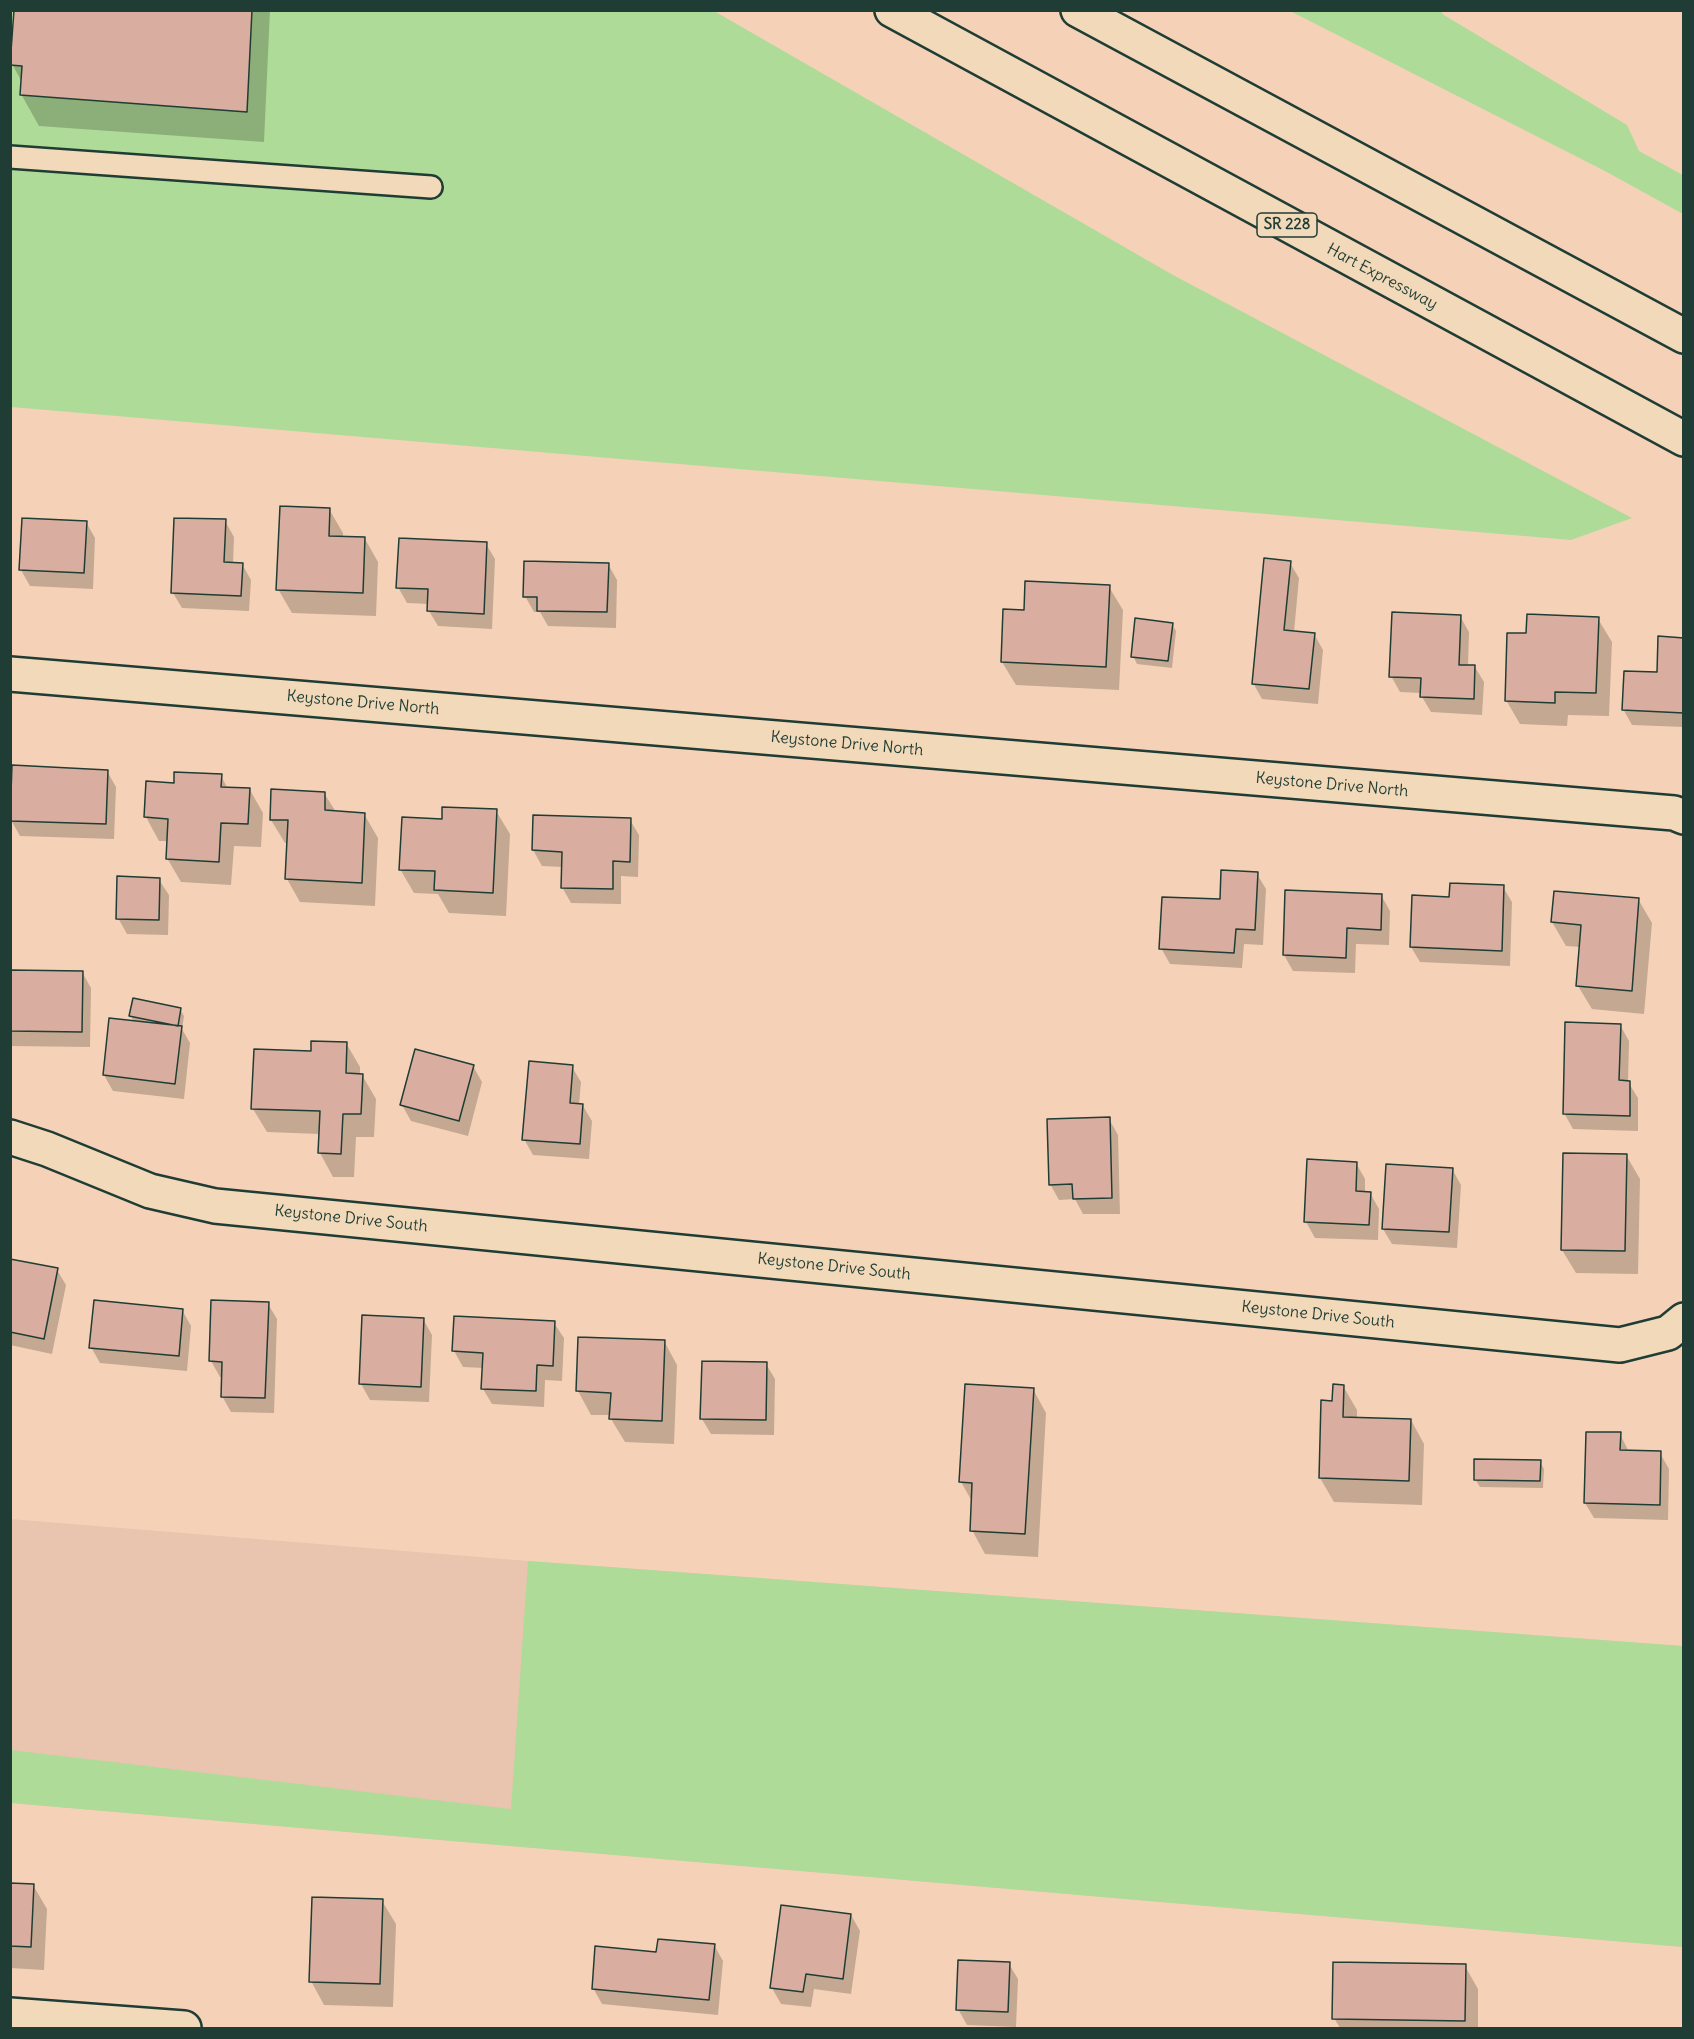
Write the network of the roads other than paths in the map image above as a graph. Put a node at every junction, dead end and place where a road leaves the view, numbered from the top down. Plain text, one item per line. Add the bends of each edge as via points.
1 (892, 10) edge
2 (1078, 10) edge
3 (10, 157) edge
4 (432, 187) dead end
5 (1683, 336) edge
6 (1683, 440) edge
7 (10, 674) edge
8 (1683, 817) edge
9 (10, 1137) edge
10 (1676, 1326) edge
11 (10, 2015) edge
12 (184, 2028) edge

1 - 6 main road, Hart Expressway / SR 228
2 - 5 main road
3 - 4 lane
7 - 8 main road, Keystone Drive North via 1662,812
9 - 10 main road, Keystone Drive South via 150,1191 215,1206 1620,1345
11 - 12 main road

